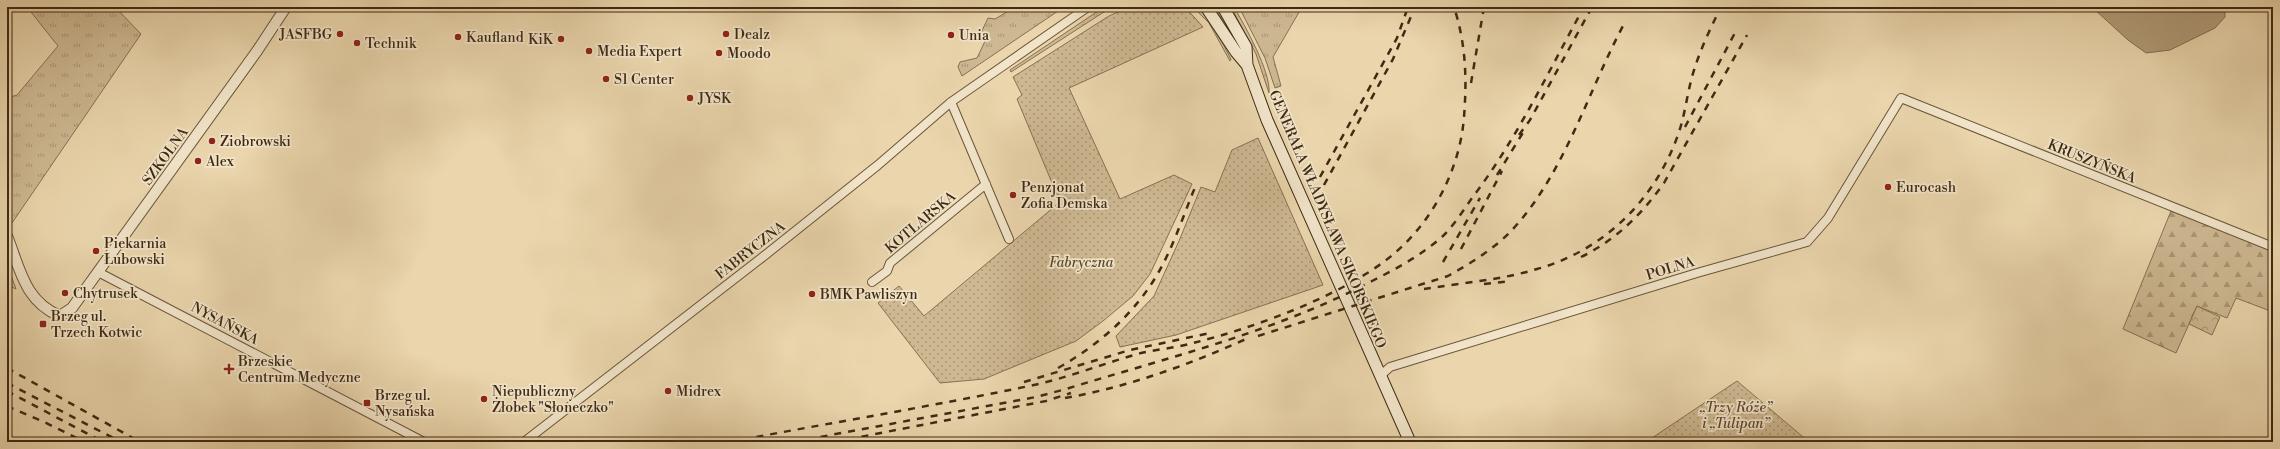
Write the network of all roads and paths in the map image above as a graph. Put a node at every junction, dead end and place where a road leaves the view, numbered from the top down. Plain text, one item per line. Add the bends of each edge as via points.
1 (286, 7) edge
2 (1088, 7) edge
3 (1206, 7) edge
4 (1223, 7) edge
5 (1248, 65) junction
6 (1901, 98) joint
7 (951, 102) junction
8 (986, 184) junction
9 (7, 236) edge
10 (1009, 239) dead end
11 (2273, 247) edge
12 (98, 272) junction
13 (872, 282) dead end
14 (1380, 376) junction
15 (424, 442) edge
16 (524, 442) edge
17 (1410, 442) edge

1 - 12 street, SZKOLNA
2 - 7 street, FABRYCZNA
3 - 5 main road via 1239,56
4 - 5 main road, GENERAŁA WŁADYSŁAWA SIKORSKIEGO via 1246,47
5 - 14 main road, GENERAŁA WŁADYSŁAWA SIKORSKIEGO via 1267,120
6 - 11 street, KRUSZYŃSKA
6 - 14 street, POLNA via 1828,218 1807,242 1390,367
7 - 8 street
7 - 16 street, FABRYCZNA via 878,165 764,256
8 - 10 street
8 - 13 street, KOTLARSKA via 890,263 887,270
9 - 12 street, SZKOLNA via 31,295 49,311 60,316 72,308
12 - 15 street, NYSAŃSKA
14 - 17 main road, GENERAŁA WŁADYSŁAWA SIKORSKIEGO

